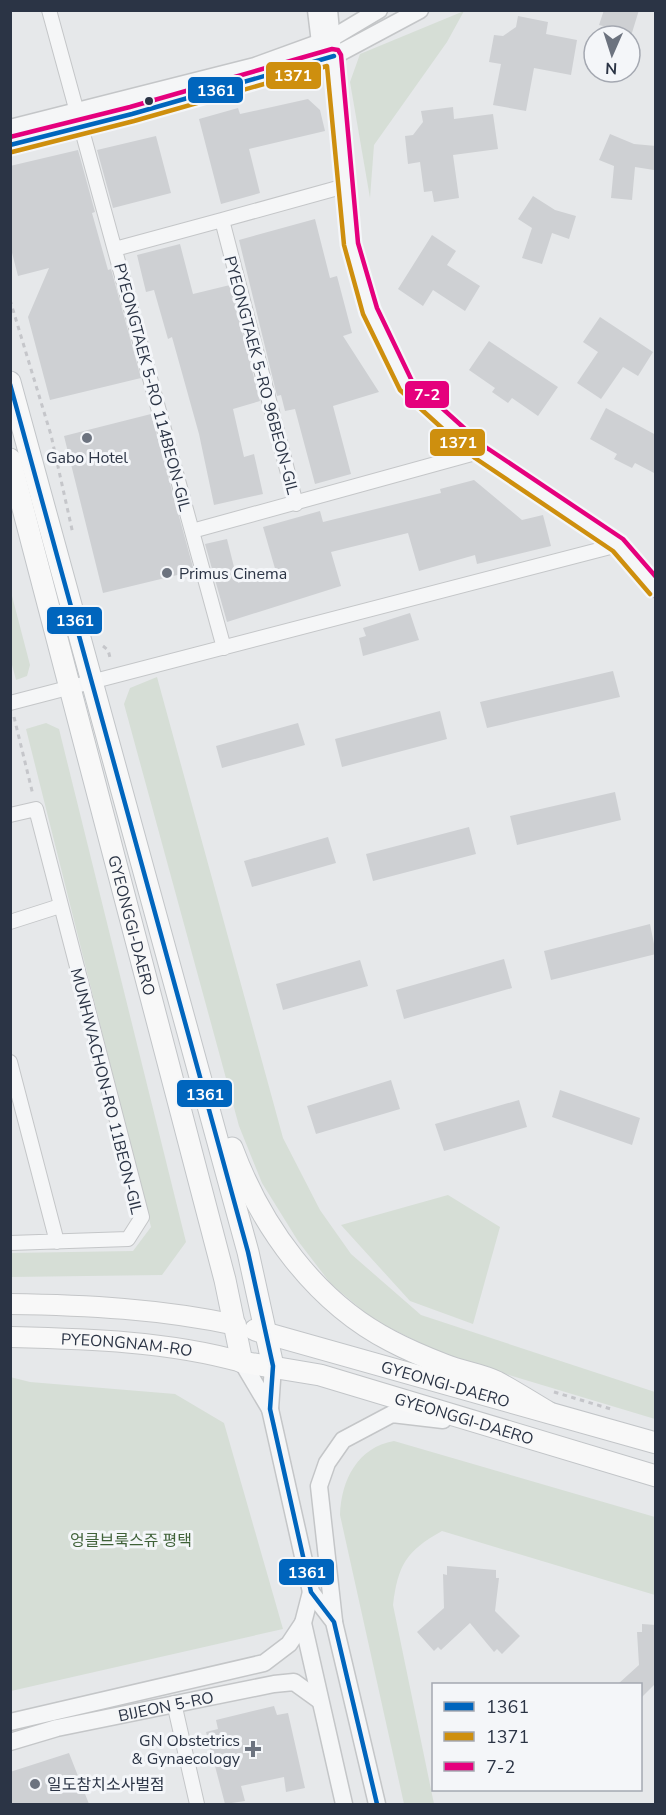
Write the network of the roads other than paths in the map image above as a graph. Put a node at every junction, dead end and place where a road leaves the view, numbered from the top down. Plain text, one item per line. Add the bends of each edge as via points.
1 (50, 10) edge
2 (316, 10) edge
3 (328, 10) edge
4 (379, 10) edge
5 (420, 10) edge
6 (327, 49) junction
7 (78, 120) junction
8 (10, 128) edge
9 (10, 145) edge
10 (345, 186) junction
11 (222, 220) junction
12 (116, 249) junction
13 (10, 382) edge
14 (479, 452) junction
15 (10, 459) edge
16 (296, 504) junction
17 (192, 531) junction
18 (618, 545) junction
19 (656, 589) edge
20 (224, 648) junction
21 (81, 685) junction
22 (12, 710) edge
23 (10, 815) edge
24 (60, 906) junction
25 (10, 922) edge
26 (10, 1062) edge
27 (198, 1068) junction
28 (57, 1242) junction
29 (10, 1243) edge
30 (10, 1304) edge
31 (236, 1325) junction
32 (267, 1333) junction
33 (10, 1337) edge
34 (242, 1362) junction
35 (273, 1366) junction
36 (270, 1409) junction
37 (548, 1412) junction
38 (503, 1430) junction
39 (656, 1443) edge
40 (656, 1476) edge
41 (310, 1592) junction
42 (334, 1622) junction
43 (303, 1623) junction
44 (319, 1700) junction
45 (174, 1704) junction
46 (10, 1722) edge
47 (10, 1742) edge
48 (197, 1804) edge
49 (344, 1804) edge
50 (377, 1804) edge

1 - 7 street, PYEONGTAEK 5-RO 114BEON-GIL
2 - 6 street
3 - 6 street
4 - 6 street
5 - 6 street
6 - 7 street
6 - 10 street
7 - 8 street
7 - 9 street
7 - 12 street, PYEONGTAEK 5-RO 114BEON-GIL
10 - 11 street
10 - 14 street via 351,244 370,311 406,386
11 - 12 street
11 - 16 street, PYEONGTAEK 5-RO 96BEON-GIL
12 - 17 street, PYEONGTAEK 5-RO 114BEON-GIL
13 - 21 main road, GYEONGGI-DAERO
14 - 16 street, PYEONGTAEK 5-RO 96BEON-GIL
14 - 18 street
15 - 21 main road, GYEONGGI-DAERO
16 - 17 street
17 - 20 street, PYEONGTAEK 5-RO 114BEON-GIL
18 - 19 street
18 - 20 street
20 - 21 street
21 - 22 street
21 - 27 main road, GYEONGGI-DAERO
21 - 31 main road, GYEONGGI-DAERO
23 - 24 street, MUNHWACHON-RO 11BEON-GIL via 36,809
24 - 25 street
24 - 28 street, MUNHWACHON-RO 11BEON-GIL via 142,1217 128,1239
26 - 28 street
27 - 32 main road, GYEONGGI-DAERO
27 - 37 main road via 241,1171 276,1233 307,1276 340,1308 389,1340 495,1382
28 - 29 street, MUNHWACHON-RO 11BEON-GIL
30 - 31 main road, PYEONGNAM-RO via 92,1306 189,1315
31 - 32 main road, GYEONGI-DAERO
31 - 34 main road, GYEONGGI-DAERO
32 - 35 main road, GYEONGGI-DAERO
32 - 37 main road, GYEONGI-DAERO
33 - 34 main road, PYEONGNAM-RO via 85,1339 188,1350
34 - 35 main road, GYEONGGI-DAERO
34 - 36 street
35 - 36 street
35 - 38 main road, GYEONGGI-DAERO via 320,1375
36 - 41 street
37 - 39 main road, GYEONGI-DAERO
38 - 40 main road, GYEONGGI-DAERO
38 - 42 street via 392,1414 343,1440 327,1463 319,1485
41 - 42 street
41 - 43 street
42 - 50 street
43 - 44 street
43 - 46 street, BIJEON 5-RO via 289,1644 264,1663
44 - 45 street, BIJEON 5-RO via 294,1682
44 - 49 street
45 - 47 street, BIJEON 5-RO via 57,1728
45 - 48 street

